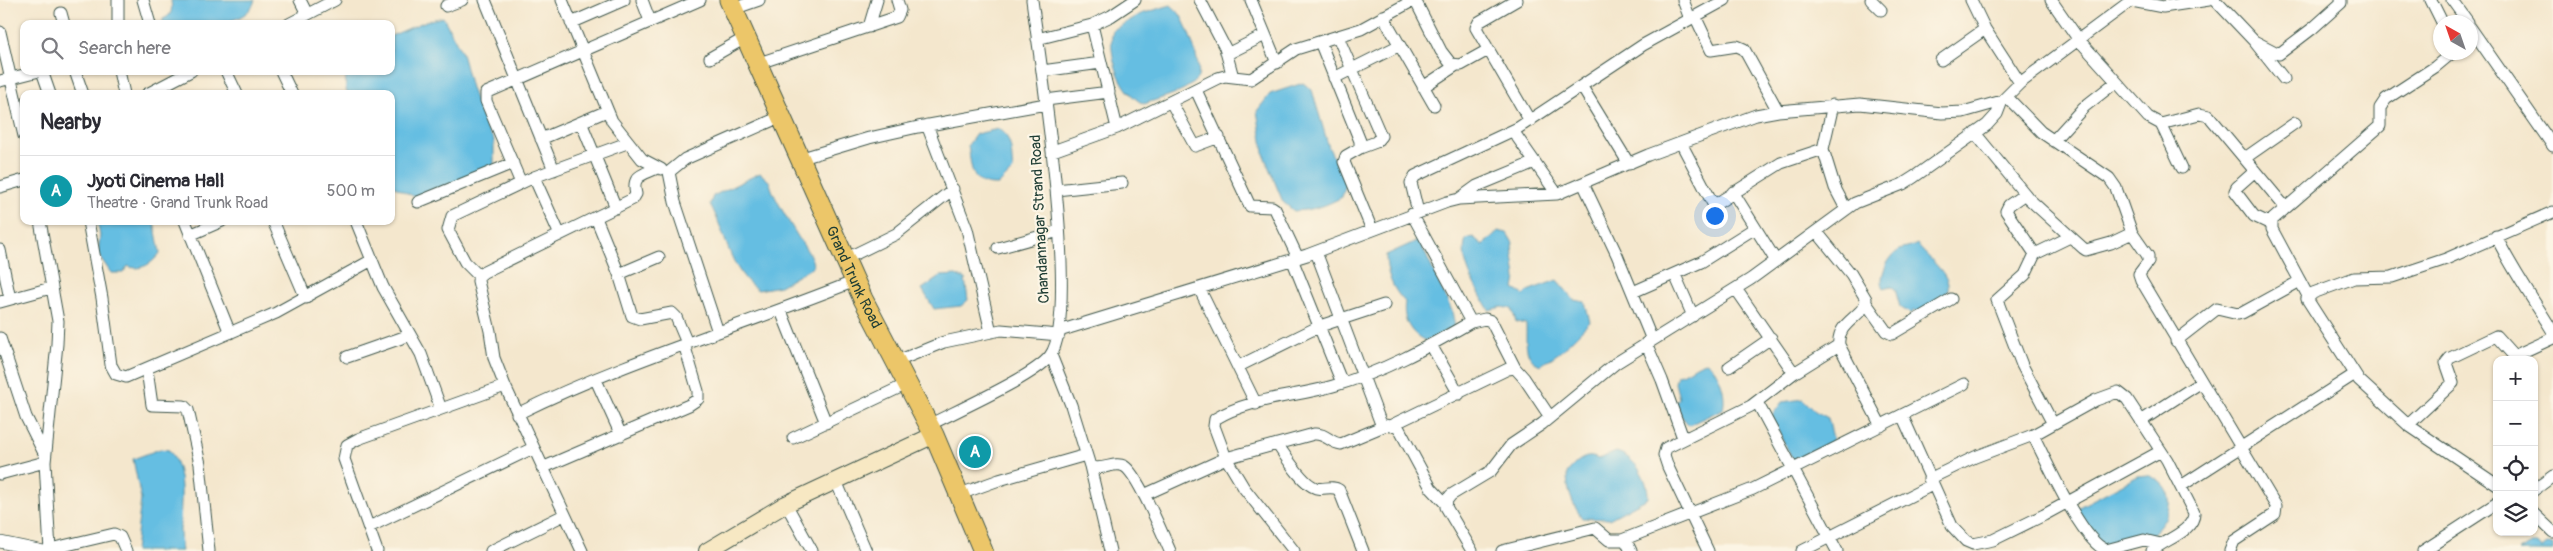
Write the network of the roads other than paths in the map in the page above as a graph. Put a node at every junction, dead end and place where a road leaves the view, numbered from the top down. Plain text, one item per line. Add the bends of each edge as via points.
1 (118, 0) edge
2 (143, 0) edge
3 (300, 0) edge
4 (335, 0) edge
5 (462, 0) edge
6 (484, 0) edge
7 (562, 0) edge
8 (624, 0) edge
9 (642, 0) edge
10 (700, 0) edge
11 (758, 0) edge
12 (897, 0) edge
13 (1032, 0) edge
14 (1135, 0) edge
15 (1251, 0) edge
16 (1517, 0) edge
17 (1683, 0) edge
18 (1725, 0) edge
19 (1871, 0) edge
20 (1971, 0) edge
21 (2052, 0) edge
22 (2132, 0) edge
23 (2209, 0) edge
24 (2214, 0) edge
25 (2340, 0) edge
26 (2431, 0) edge
27 (2452, 0) edge
28 (1203, 1) edge
29 (1418, 1) edge
30 (875, 2) edge
31 (607, 3) edge
32 (731, 5) edge
33 (446, 6) dead end
34 (1880, 10) dead end
35 (307, 14) junction
36 (2438, 15) edge
37 (2463, 15) edge
38 (1382, 16) junction
39 (1692, 18) junction
40 (118, 20) edge
41 (149, 20) edge
42 (296, 20) edge
43 (650, 21) junction
44 (571, 23) junction
45 (1092, 24) junction
46 (869, 27) junction
47 (1985, 29) junction
48 (0, 32) edge
49 (1265, 35) junction
50 (1338, 37) junction
51 (745, 38) junction
52 (2478, 38) edge
53 (1037, 39) junction
54 (2080, 40) junction
55 (2254, 41) junction
56 (1320, 42) junction
57 (1398, 46) junction
58 (583, 50) junction
59 (1488, 50) junction
60 (1227, 54) junction
61 (710, 58) dead end
62 (1941, 60) dead end
63 (2444, 60) edge
64 (1277, 62) junction
65 (1101, 63) junction
66 (756, 64) junction
67 (1455, 66) junction
68 (1352, 69) junction
69 (1042, 71) junction
70 (22, 75) edge
71 (42, 75) edge
72 (76, 75) edge
73 (120, 75) edge
74 (228, 75) edge
75 (283, 75) edge
76 (172, 76) edge
77 (1232, 77) junction
78 (1334, 78) junction
79 (5, 79) edge
80 (2284, 79) dead end
81 (517, 80) junction
82 (2116, 82) junction
83 (2020, 83) junction
84 (1423, 87) junction
85 (1582, 87) junction
86 (48, 90) edge
87 (82, 90) edge
88 (123, 90) edge
89 (153, 90) edge
90 (235, 90) edge
91 (290, 90) edge
92 (1196, 90) junction
93 (1108, 92) junction
94 (2005, 99) junction
95 (1046, 102) junction
96 (1171, 102) junction
97 (1434, 105) dead end
98 (1834, 105) junction
99 (607, 111) junction
100 (1778, 111) junction
101 (780, 117) junction
102 (1530, 120) junction
103 (581, 122) junction
104 (2295, 123) dead end
105 (20, 124) edge
106 (2161, 124) junction
107 (927, 125) junction
108 (1118, 128) junction
109 (1513, 131) junction
110 (1975, 133) junction
111 (1219, 137) junction
112 (541, 139) junction
113 (2053, 141) junction
114 (627, 143) junction
115 (1681, 143) junction
116 (2553, 146) edge
117 (1360, 148) junction
118 (1823, 149) junction
119 (1053, 151) junction
120 (593, 155) junction
121 (2245, 158) junction
122 (799, 159) junction
123 (1535, 162) junction
124 (512, 163) junction
125 (1629, 164) junction
126 (658, 168) junction
127 (2182, 168) dead end
128 (554, 170) junction
129 (2255, 171) junction
130 (669, 172) junction
131 (534, 177) junction
132 (20, 181) edge
133 (521, 183) junction
134 (1122, 183) dead end
135 (1583, 183) junction
136 (0, 187) edge
137 (953, 189) junction
138 (1056, 190) junction
139 (1733, 192) junction
140 (1557, 194) junction
141 (2025, 194) junction
142 (1460, 199) junction
143 (418, 202) dead end
144 (2286, 207) junction
145 (616, 208) junction
146 (1846, 209) junction
147 (2553, 212) edge
148 (1415, 213) junction
149 (596, 218) junction
150 (2271, 224) junction
151 (41, 225) edge
152 (89, 225) edge
153 (186, 225) edge
154 (213, 225) edge
155 (275, 225) edge
156 (358, 225) edge
157 (1755, 228) junction
158 (1372, 230) junction
159 (1059, 232) junction
160 (1817, 232) junction
161 (2132, 233) junction
162 (190, 235) junction
163 (560, 235) junction
164 (2496, 236) junction
165 (2070, 237) junction
166 (998, 248) dead end
167 (0, 250) edge
168 (1316, 252) junction
169 (2035, 254) junction
170 (659, 257) dead end
171 (1295, 258) junction
172 (845, 259) junction
173 (372, 260) junction
174 (1776, 262) junction
175 (619, 274) junction
176 (1675, 275) junction
177 (479, 276) junction
178 (2300, 280) junction
179 (855, 281) junction
180 (51, 288) junction
181 (1199, 288) junction
182 (1736, 289) junction
183 (1633, 292) junction
184 (2308, 296) junction
185 (306, 298) junction
186 (1951, 300) dead end
187 (5, 301) edge
188 (1866, 303) junction
189 (1384, 304) dead end
190 (781, 311) junction
191 (1692, 316) junction
192 (1341, 319) junction
193 (1471, 322) junction
194 (1320, 326) junction
195 (718, 332) junction
196 (991, 332) junction
197 (2553, 332) edge
198 (230, 333) junction
199 (1059, 333) junction
200 (410, 335) junction
201 (0, 338) edge
202 (1771, 338) junction
203 (2553, 338) edge
204 (2176, 341) junction
205 (1649, 342) junction
206 (685, 343) junction
207 (1431, 344) junction
208 (1839, 345) junction
209 (1051, 355) junction
210 (347, 357) dead end
211 (896, 362) junction
212 (1239, 366) junction
213 (1729, 367) dead end
214 (1515, 368) junction
215 (148, 370) junction
216 (1794, 373) junction
217 (2355, 374) junction
218 (1363, 377) junction
219 (596, 380) junction
220 (1342, 383) junction
221 (2200, 383) junction
222 (908, 384) junction
223 (1964, 384) dead end
224 (505, 386) junction
225 (1459, 394) junction
226 (1757, 402) junction
227 (1256, 404) junction
228 (441, 409) junction
229 (517, 414) junction
230 (1902, 415) junction
231 (1550, 417) junction
232 (2141, 421) junction
233 (826, 423) junction
234 (1396, 423) junction
235 (2053, 424) junction
236 (2408, 425) junction
237 (1384, 426) junction
238 (1882, 426) junction
239 (932, 430) junction
240 (622, 435) junction
241 (2033, 435) junction
242 (793, 438) dead end
243 (1683, 438) junction
244 (1277, 444) junction
245 (533, 448) junction
246 (2241, 448) junction
247 (2161, 451) junction
248 (1226, 458) junction
249 (45, 459) junction
250 (1088, 461) junction
251 (542, 468) junction
252 (1793, 469) junction
253 (0, 474) edge
254 (2553, 476) edge
255 (836, 481) junction
256 (1931, 482) junction
257 (2493, 482) edge
258 (2181, 486) junction
259 (2538, 487) edge
260 (960, 494) junction
261 (1144, 495) junction
262 (2067, 501) junction
263 (786, 504) junction
264 (1446, 504) junction
265 (2493, 506) edge
266 (564, 514) junction
267 (1689, 514) junction
268 (2538, 518) edge
269 (369, 527) junction
270 (2553, 532) edge
271 (1829, 536) junction
272 (1625, 539) junction
273 (0, 542) edge
274 (2161, 544) junction
275 (1975, 547) edge
276 (48, 550) edge
277 (126, 551) edge
278 (208, 551) edge
279 (377, 551) edge
280 (491, 551) edge
281 (582, 551) edge
282 (707, 551) edge
283 (812, 551) edge
284 (866, 551) edge
285 (982, 551) edge
286 (1110, 551) edge
287 (1170, 551) edge
288 (1294, 551) edge
289 (1363, 551) edge
290 (1472, 551) edge
291 (1502, 551) edge
292 (1631, 551) edge
293 (1708, 551) edge
294 (1802, 551) edge
295 (1837, 551) edge
296 (2152, 551) edge
297 (2230, 551) edge
298 (2423, 551) edge

1 - 40 street
2 - 41 street
3 - 35 street
4 - 35 street
5 - 33 street
6 - 81 street
7 - 44 street
8 - 31 street
9 - 43 street
10 - 43 street
11 - 32 street
12 - 46 street via 900,10 897,17
13 - 53 street, Chandannagar Strand Road
14 - 45 street
15 - 49 street
16 - 59 street via 1476,25
17 - 39 street
18 - 39 street
19 - 34 street
20 - 47 street
21 - 54 street
22 - 23 street via 2163,6
22 - 54 street
24 - 55 street
25 - 55 street via 2341,3 2314,28 2279,54
26 - 36 street
27 - 37 street
28 - 60 street
29 - 38 street
29 - 67 street via 1447,61
30 - 46 street
31 - 44 street
32 - 51 main road, Grand Trunk Road
35 - 42 street
38 - 50 street via 1361,29
38 - 57 street
39 - 85 street via 1614,63
39 - 100 street via 1711,50 1733,46 1744,49
43 - 58 street
44 - 58 street
45 - 53 street
45 - 65 street
46 - 66 street
47 - 62 street
47 - 83 street
48 - 79 street
49 - 60 street
49 - 64 street
50 - 56 street
50 - 68 street
51 - 61 street
51 - 66 main road, Grand Trunk Road
52 - 116 street
53 - 69 street, Chandannagar Strand Road
54 - 82 street
54 - 83 street
55 - 80 street
56 - 64 street via 1296,49
56 - 78 street
57 - 68 street
57 - 84 street
58 - 81 street
58 - 99 street
59 - 67 street
59 - 102 street
60 - 77 street
63 - 144 street via 2386,99 2380,108 2380,126
64 - 77 street via 1251,79
65 - 69 street
65 - 93 street
66 - 101 main road, Grand Trunk Road
67 - 84 street
68 - 78 street
68 - 117 street via 1381,136 1376,142
69 - 95 street, Chandannagar Strand Road
70 - 79 street
71 - 86 street
72 - 87 street
73 - 88 street
74 - 90 street
75 - 91 street
76 - 89 street
77 - 92 street via 1218,78
78 - 117 street
79 - 105 street
81 - 112 street
81 - 124 street via 489,91 485,96
82 - 106 street via 2148,117
82 - 113 street via 2084,107
83 - 94 street
84 - 97 street
85 - 102 street
85 - 125 street
92 - 96 street
92 - 111 street
93 - 95 street
93 - 108 street
94 - 98 street via 1984,108 1942,113
94 - 110 street via 1997,114
94 - 113 street
95 - 107 street
95 - 119 street, Chandannagar Strand Road
96 - 108 street
96 - 111 street via 1195,146
98 - 100 street
98 - 118 street
99 - 103 street
99 - 114 street
100 - 115 street via 1756,115
101 - 122 main road, Grand Trunk Road
101 - 130 street via 684,159
102 - 109 street
103 - 112 street
103 - 120 street
104 - 121 street
106 - 121 street via 2204,113 2217,123
106 - 127 street
107 - 122 street
107 - 137 street
108 - 119 street
109 - 123 street
109 - 148 street via 1415,176 1410,184
110 - 141 street
110 - 146 street via 1903,184
111 - 171 street via 1250,206 1275,209
112 - 128 street
113 - 161 street via 2113,182
114 - 120 street
114 - 126 street via 642,159
115 - 125 street
115 - 139 street via 1712,202 1716,204
117 - 158 street via 1346,156 1344,162
118 - 139 street via 1781,163
118 - 146 street
119 - 138 street, Chandannagar Strand Road
120 - 128 street
120 - 145 street
121 - 129 street
122 - 172 main road, Grand Trunk Road
123 - 140 street
123 - 142 street via 1477,186
124 - 133 street
124 - 143 street
125 - 135 street
126 - 130 street
126 - 145 street via 635,180 635,197
128 - 131 street
129 - 144 street
129 - 150 street via 2236,186 2235,191 2254,216
130 - 195 street via 674,202
131 - 133 street
131 - 163 street
132 - 136 street
133 - 177 street via 458,212 449,220 448,230 460,255
134 - 138 street
135 - 140 street
135 - 183 street
137 - 172 street via 896,234
137 - 196 street via 969,236
138 - 159 street, Chandannagar Strand Road
139 - 157 street
140 - 142 street
141 - 165 street
141 - 169 street via 2006,211
142 - 148 street
144 - 150 street
145 - 149 street
146 - 160 street
147 - 164 street
148 - 158 street
148 - 193 street
149 - 163 street
149 - 175 street
150 - 178 street
151 - 180 street
152 - 215 street via 111,365 116,374 126,377
153 - 162 street
154 - 162 street
155 - 185 street
156 - 173 street
157 - 174 street
157 - 176 street
158 - 168 street
159 - 166 street
159 - 199 street, Chandannagar Strand Road
160 - 174 street
160 - 188 street via 1851,274
161 - 165 street via 2086,250
161 - 204 street via 2149,259 2141,270 2141,280
162 - 198 street
163 - 177 street
164 - 184 street via 2446,259 2402,274 2354,278
164 - 197 street via 2513,271
165 - 169 street
167 - 187 street
168 - 171 street
168 - 192 street
169 - 235 street via 2025,275 1998,297 1997,303 2026,372
170 - 175 street
171 - 181 street
171 - 194 street
172 - 179 main road, Grand Trunk Road
173 - 185 street
173 - 200 street
174 - 182 street
175 - 206 street via 632,316 640,319 672,313
176 - 183 street
176 - 191 street
177 - 224 street via 478,285 494,358
178 - 184 street
178 - 204 street via 2242,313 2217,309
179 - 190 street
179 - 211 main road, Grand Trunk Road
180 - 187 street
180 - 249 street via 58,321
181 - 199 street
181 - 212 street
182 - 191 street
182 - 202 street
183 - 205 street
184 - 217 street via 2308,304
185 - 198 street
186 - 188 street via 1892,334 1886,331
188 - 208 street via 1844,326
189 - 192 street
190 - 195 street
190 - 233 street
191 - 205 street
192 - 194 street
192 - 218 street
193 - 207 street
193 - 214 street via 1485,319 1490,322
194 - 212 street
194 - 220 street
195 - 206 street
196 - 199 street via 1009,329
196 - 211 street via 934,345
198 - 215 street
199 - 209 street, Chandannagar Strand Road
200 - 210 street
200 - 228 street via 421,354
201 - 249 street via 26,417
202 - 213 street
202 - 216 street
203 - 236 street via 2514,356 2496,336 2450,358 2446,363 2453,383
204 - 221 street
205 - 231 street via 1597,377
205 - 243 street
206 - 219 street
206 - 240 street via 698,399
207 - 218 street via 1401,362
207 - 225 street
208 - 216 street
208 - 238 street
209 - 239 street, Chandannagar Strand Road via 1036,369
209 - 250 street
211 - 222 main road, Grand Trunk Road
212 - 227 street
214 - 225 street
214 - 231 street
215 - 278 street via 152,405 184,406 188,410 200,464
216 - 226 street
217 - 236 street
217 - 246 street
218 - 220 street
218 - 237 street via 1379,421
219 - 229 street
219 - 240 street
220 - 227 street
221 - 232 street
221 - 246 street
222 - 233 street
222 - 239 main road, Grand Trunk Road
223 - 230 street
224 - 228 street
224 - 229 street
225 - 234 street
226 - 243 street
226 - 252 street
227 - 248 street via 1215,419 1214,426
228 - 269 street via 358,439 344,449 344,459
229 - 245 street
230 - 238 street
230 - 256 street
231 - 264 street via 1511,445 1496,466 1460,488
232 - 235 street via 2127,399 2118,392 2096,400
232 - 247 street
233 - 242 street
234 - 237 street
234 - 264 street via 1431,488
235 - 241 street
236 - 257 street
237 - 244 street via 1341,444 1321,434
238 - 252 street
239 - 255 street
239 - 260 main road, Grand Trunk Road
240 - 251 street
241 - 256 street via 1975,457
241 - 262 street
243 - 267 street via 1666,448 1664,455
244 - 248 street
244 - 289 street via 1306,482 1318,488 1339,490
245 - 251 street
245 - 269 street
246 - 258 street
246 - 297 street via 2277,510 2272,518 2234,540
247 - 258 street
247 - 262 street
248 - 261 street
248 - 288 street via 1249,494
249 - 253 street
249 - 276 street
250 - 260 street via 998,480
250 - 261 street via 1098,468 1125,467
250 - 286 street
251 - 266 street
252 - 267 street
252 - 271 street
254 - 259 street
255 - 263 street
255 - 284 street
256 - 271 street
256 - 275 street via 1952,526
258 - 274 street via 2192,506 2194,518 2187,528
260 - 285 main road, Grand Trunk Road
261 - 287 street
262 - 274 street via 2090,539 2100,548 2113,549 2144,540
262 - 275 street
263 - 282 street
263 - 283 street
264 - 290 street
265 - 298 street
266 - 280 street
266 - 281 street
267 - 272 street
267 - 293 street
268 - 270 street
269 - 279 street
271 - 294 street
271 - 295 street
272 - 291 street via 1609,540 1595,528
272 - 292 street
273 - 276 street
274 - 296 street
276 - 277 street via 114,534 120,536

